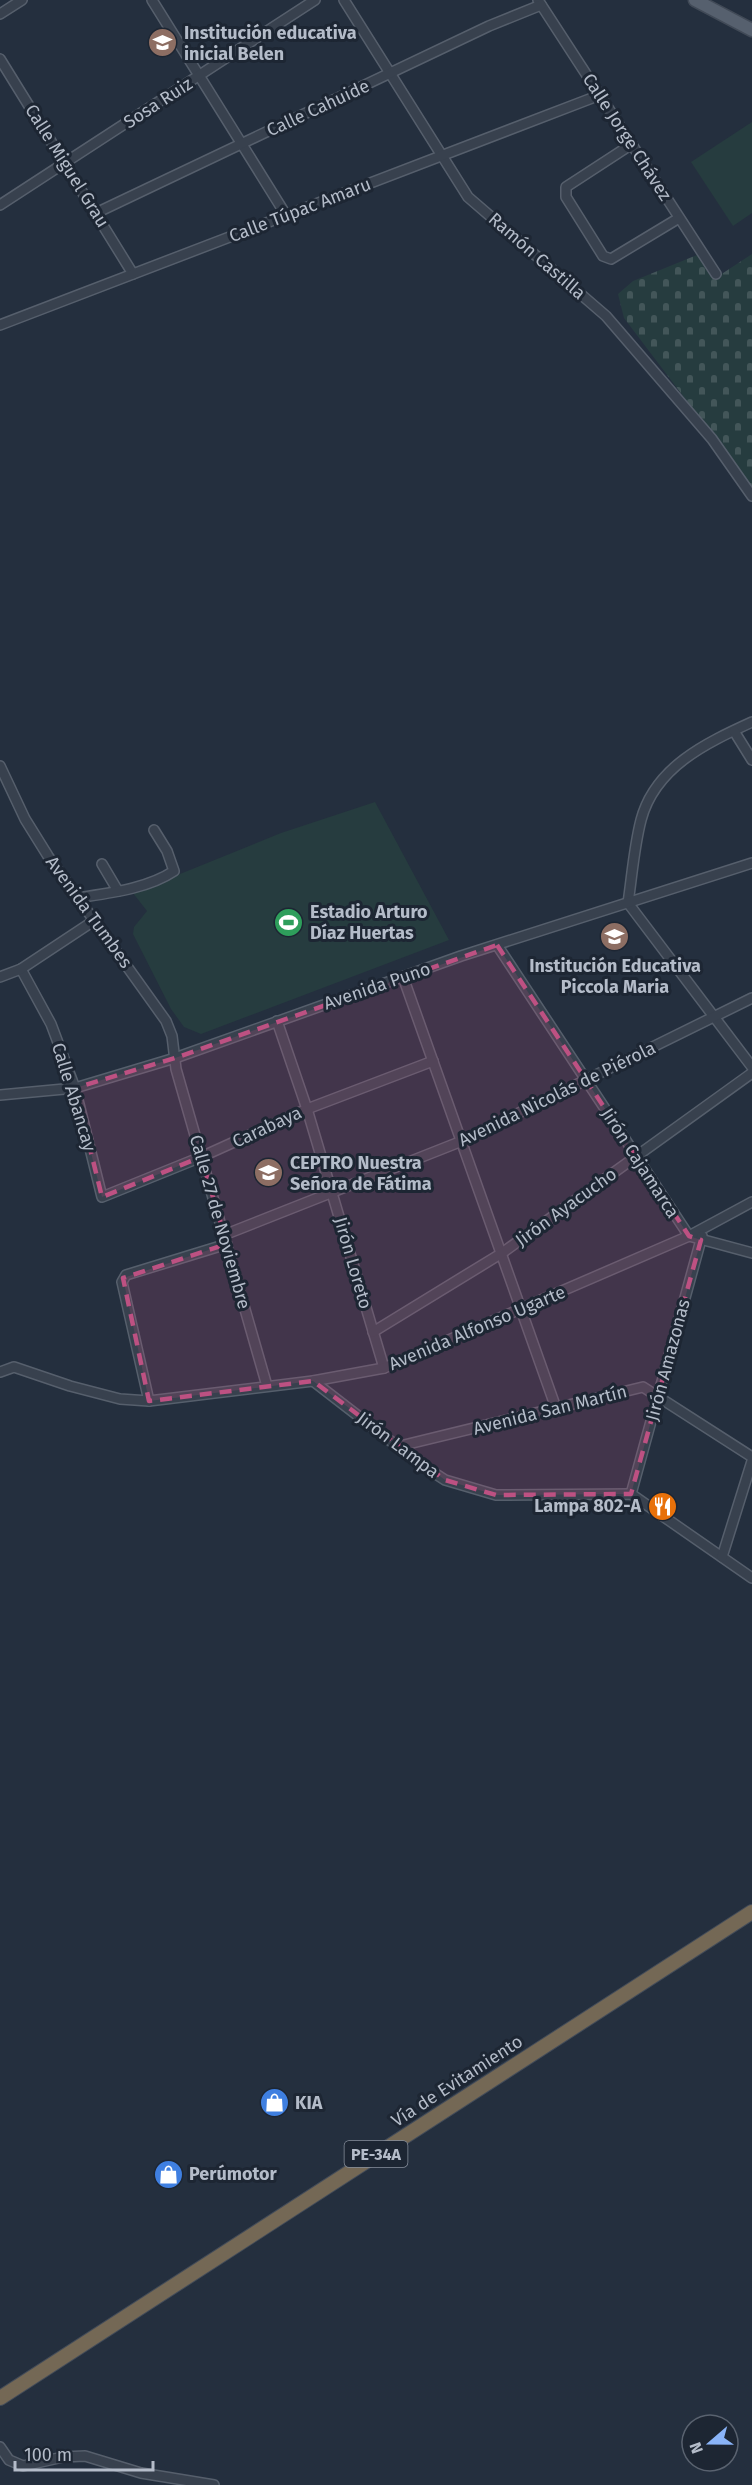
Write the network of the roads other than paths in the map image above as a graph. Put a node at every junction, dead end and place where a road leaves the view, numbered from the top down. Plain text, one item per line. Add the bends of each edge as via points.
1 (22, 0) edge
2 (152, 0) edge
3 (315, 0) edge
4 (344, 0) edge
5 (695, 0) edge
6 (539, 2) edge
7 (0, 14) edge
8 (752, 30) edge
9 (0, 58) edge
10 (391, 74) junction
11 (199, 75) junction
12 (600, 95) junction
13 (242, 144) junction
14 (632, 144) junction
15 (442, 154) junction
16 (65, 163) junction
17 (0, 205) edge
18 (96, 213) junction
19 (286, 215) junction
20 (680, 218) junction
21 (134, 274) junction
22 (716, 274) dead end
23 (0, 326) edge
24 (752, 496) edge
25 (752, 722) edge
26 (734, 731) junction
27 (752, 760) edge
28 (0, 766) edge
29 (154, 830) dead end
30 (752, 863) edge
31 (102, 864) dead end
32 (118, 891) junction
33 (77, 898) junction
34 (628, 903) junction
35 (95, 920) junction
36 (497, 945) junction
37 (21, 969) junction
38 (0, 977) edge
39 (403, 977) junction
40 (752, 998) edge
41 (714, 1017) junction
42 (277, 1021) junction
43 (175, 1058) junction
44 (433, 1061) junction
45 (752, 1067) edge
46 (752, 1073) edge
47 (586, 1080) junction
48 (75, 1088) junction
49 (0, 1095) edge
50 (307, 1108) junction
51 (462, 1141) junction
52 (636, 1156) junction
53 (201, 1157) junction
54 (332, 1192) junction
55 (102, 1197) joint
56 (752, 1202) edge
57 (705, 1227) junction
58 (689, 1236) junction
59 (226, 1239) junction
60 (700, 1240) junction
61 (502, 1253) junction
62 (752, 1253) edge
63 (522, 1309) junction
64 (373, 1332) junction
65 (384, 1368) junction
66 (0, 1372) edge
67 (313, 1381) junction
68 (267, 1386) junction
69 (658, 1397) junction
70 (149, 1401) junction
71 (556, 1408) junction
72 (400, 1446) junction
73 (752, 1459) edge
74 (631, 1494) junction
75 (722, 1557) junction
76 (752, 1578) edge
77 (752, 1912) edge
78 (0, 2398) edge
79 (0, 2447) edge
80 (214, 2485) edge

1 - 7 street
2 - 11 street
3 - 11 street, Sosa Ruiz
4 - 10 street, Ramón Castilla
5 - 8 main road
6 - 10 street, Calle Cahuide
6 - 12 street, Calle Jorge Chávez
9 - 16 street, Calle Miguel Grau
10 - 13 street, Calle Cahuide
10 - 15 street, Ramón Castilla
11 - 13 street
11 - 16 street, Sosa Ruiz
12 - 14 street, Calle Jorge Chávez
12 - 15 street, Calle Túpac Amaru
13 - 18 street, Calle Cahuide
13 - 19 street
14 - 20 street, Calle Jorge Chávez
14 - 20 street via 565,190 603,256 611,259
15 - 19 street, Calle Túpac Amaru
15 - 24 street, Ramón Castilla via 468,197 606,316 712,439
16 - 17 street, Sosa Ruiz
16 - 18 street, Calle Miguel Grau
18 - 21 street, Calle Miguel Grau
19 - 21 street, Calle Túpac Amaru
20 - 22 street, Calle Jorge Chávez
21 - 23 street, Calle Túpac Amaru
25 - 26 street
26 - 27 street
26 - 34 street via 688,755 653,792 642,819
28 - 33 street, Avenida Tumbes via 25,819
29 - 32 street via 174,871
30 - 34 street, Avenida Puno
31 - 32 street
32 - 33 street
33 - 35 street, Avenida Tumbes
34 - 36 street, Avenida Puno
34 - 41 street
35 - 37 street
35 - 43 street, Avenida Tumbes via 166,1021
36 - 39 street, Avenida Puno
36 - 47 street, Jirón Cajamarca
37 - 38 street
37 - 48 street, Calle Abancay via 51,1024
39 - 42 street, Avenida Puno
39 - 44 street
40 - 41 street, Avenida Nicolás de Piérola
41 - 45 street
41 - 47 street, Avenida Nicolás de Piérola
42 - 43 street, Avenida Puno
42 - 50 street, Jirón Loreto
43 - 48 street, Avenida Puno
43 - 53 street, Calle 27 de Noviembre
44 - 50 street, Carabaya
44 - 51 street
46 - 52 street, Jirón Ayacucho
47 - 51 street, Avenida Nicolás de Piérola
47 - 52 street, Jirón Cajamarca
48 - 49 street, Avenida Puno
48 - 55 street, Calle Abancay
50 - 53 street, Carabaya
50 - 54 street, Jirón Loreto
51 - 54 street, Avenida Nicolás de Piérola
51 - 61 street
52 - 58 street, Jirón Cajamarca
52 - 61 street, Jirón Ayacucho
53 - 55 street, Carabaya
53 - 59 street, Calle 27 de Noviembre
54 - 59 street, Avenida Nicolás de Piérola
54 - 64 street, Jirón Loreto
56 - 57 street, Avenida Alfonso Ugarte
57 - 58 street, Avenida Alfonso Ugarte
57 - 60 street, Jirón Amazonas
58 - 60 street, Jirón Cajamarca
58 - 63 street, Avenida Alfonso Ugarte
59 - 68 street, Calle 27 de Noviembre
59 - 70 street, Avenida Nicolás de Piérola via 123,1278
60 - 62 street, Jirón Cajamarca
60 - 69 street, Jirón Amazonas
61 - 63 street
61 - 64 street, Jirón Ayacucho
63 - 65 street, Avenida Alfonso Ugarte
63 - 71 street
64 - 65 street, Jirón Loreto
65 - 67 street, Avenida Alfonso Ugarte
66 - 70 street, Avenida Alfonso Ugarte via 14,1367 90,1392
67 - 68 street, Avenida Alfonso Ugarte
67 - 72 street, Jirón Lampa
68 - 70 street, Avenida Alfonso Ugarte
69 - 71 street, Avenida San Martín via 643,1387
69 - 73 street, Avenida San Martín
69 - 74 street, Jirón Amazonas
71 - 72 street, Avenida San Martín
72 - 74 street, Jirón Lampa via 445,1480 496,1495
73 - 75 street
74 - 75 street
75 - 76 street
77 - 78 highway, Vía de Evitamiento / PE-34A
79 - 80 street via 9,2460 23,2466 85,2456 141,2473

